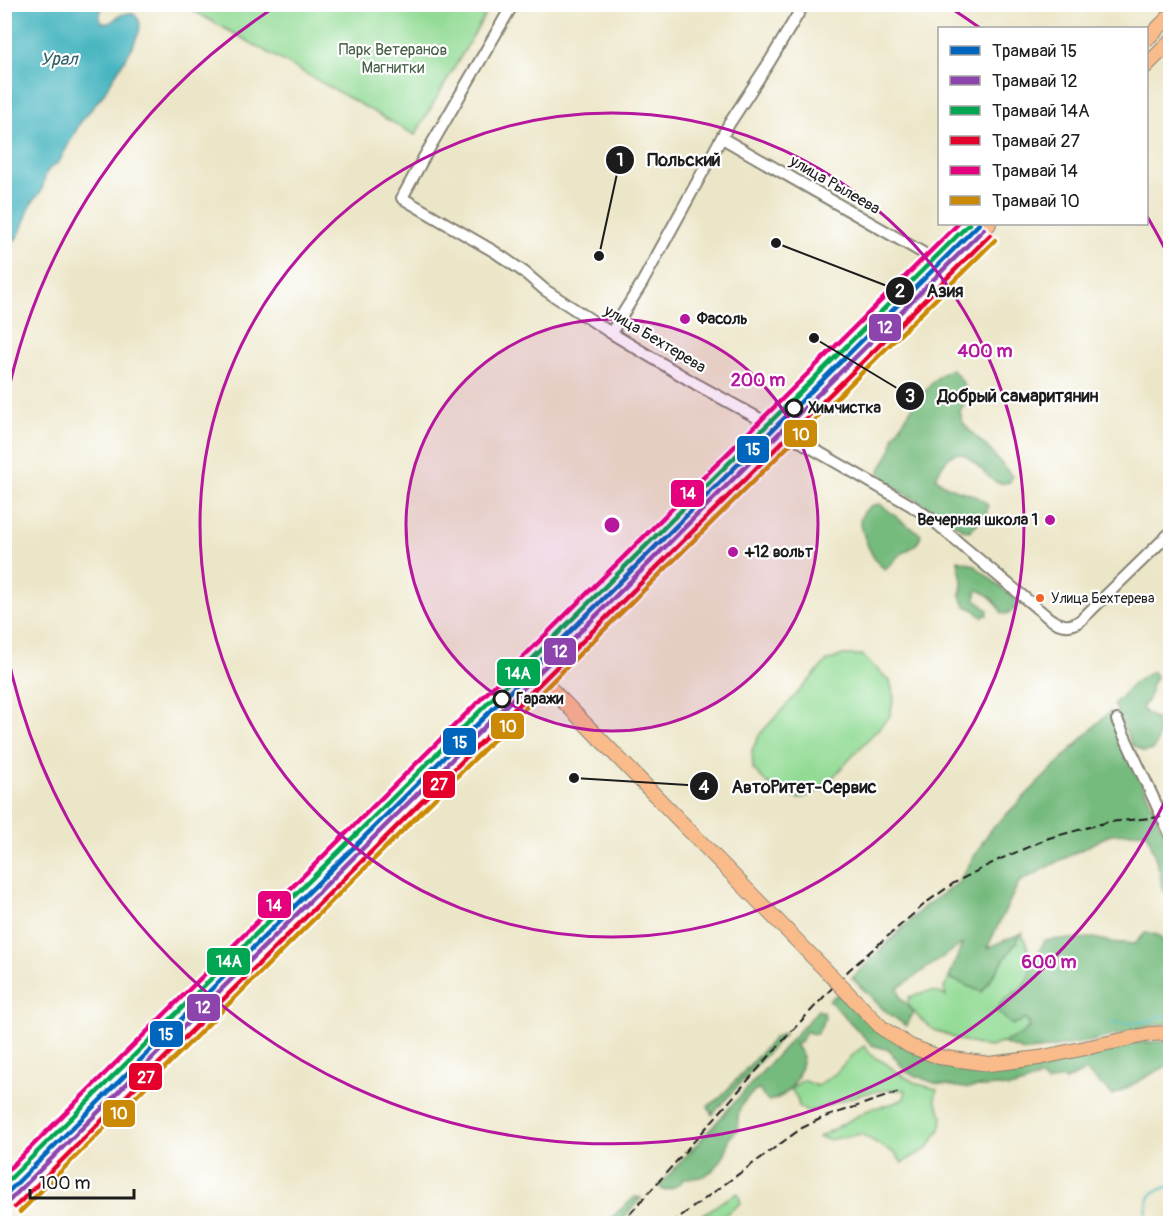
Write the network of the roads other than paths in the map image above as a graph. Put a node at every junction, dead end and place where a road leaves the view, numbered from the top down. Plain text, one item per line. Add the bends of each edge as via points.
1 (513, 4) edge
2 (804, 4) edge
3 (1170, 16) edge
4 (1148, 38) edge
5 (1170, 42) edge
6 (1148, 64) edge
7 (722, 138) junction
8 (965, 225) edge
9 (988, 225) edge
10 (932, 258) junction
11 (611, 333) junction
12 (767, 423) junction
13 (782, 431) junction
14 (1170, 533) edge
15 (526, 665) junction
16 (537, 676) junction
17 (1117, 720) dead end
18 (1170, 834) edge
19 (1170, 1033) edge
20 (4, 1184) edge
21 (4, 1204) edge

1 - 11 street, улица Бехтерева via 402,198 495,252
2 - 7 street
3 - 4 main road
5 - 6 main road
7 - 10 street, улица Рылеева
7 - 11 street
8 - 10 main road
9 - 13 main road
10 - 12 main road
11 - 12 street, улица Бехтерева
12 - 13 main road, улица Бехтерева
12 - 15 main road
13 - 14 street, улица Бехтерева via 934,521 1059,624 1070,626 1086,616
13 - 16 main road
15 - 16 main road
15 - 20 main road
16 - 19 main road, bridge via 882,1028 910,1046 939,1057 989,1064
16 - 21 main road
17 - 18 street

